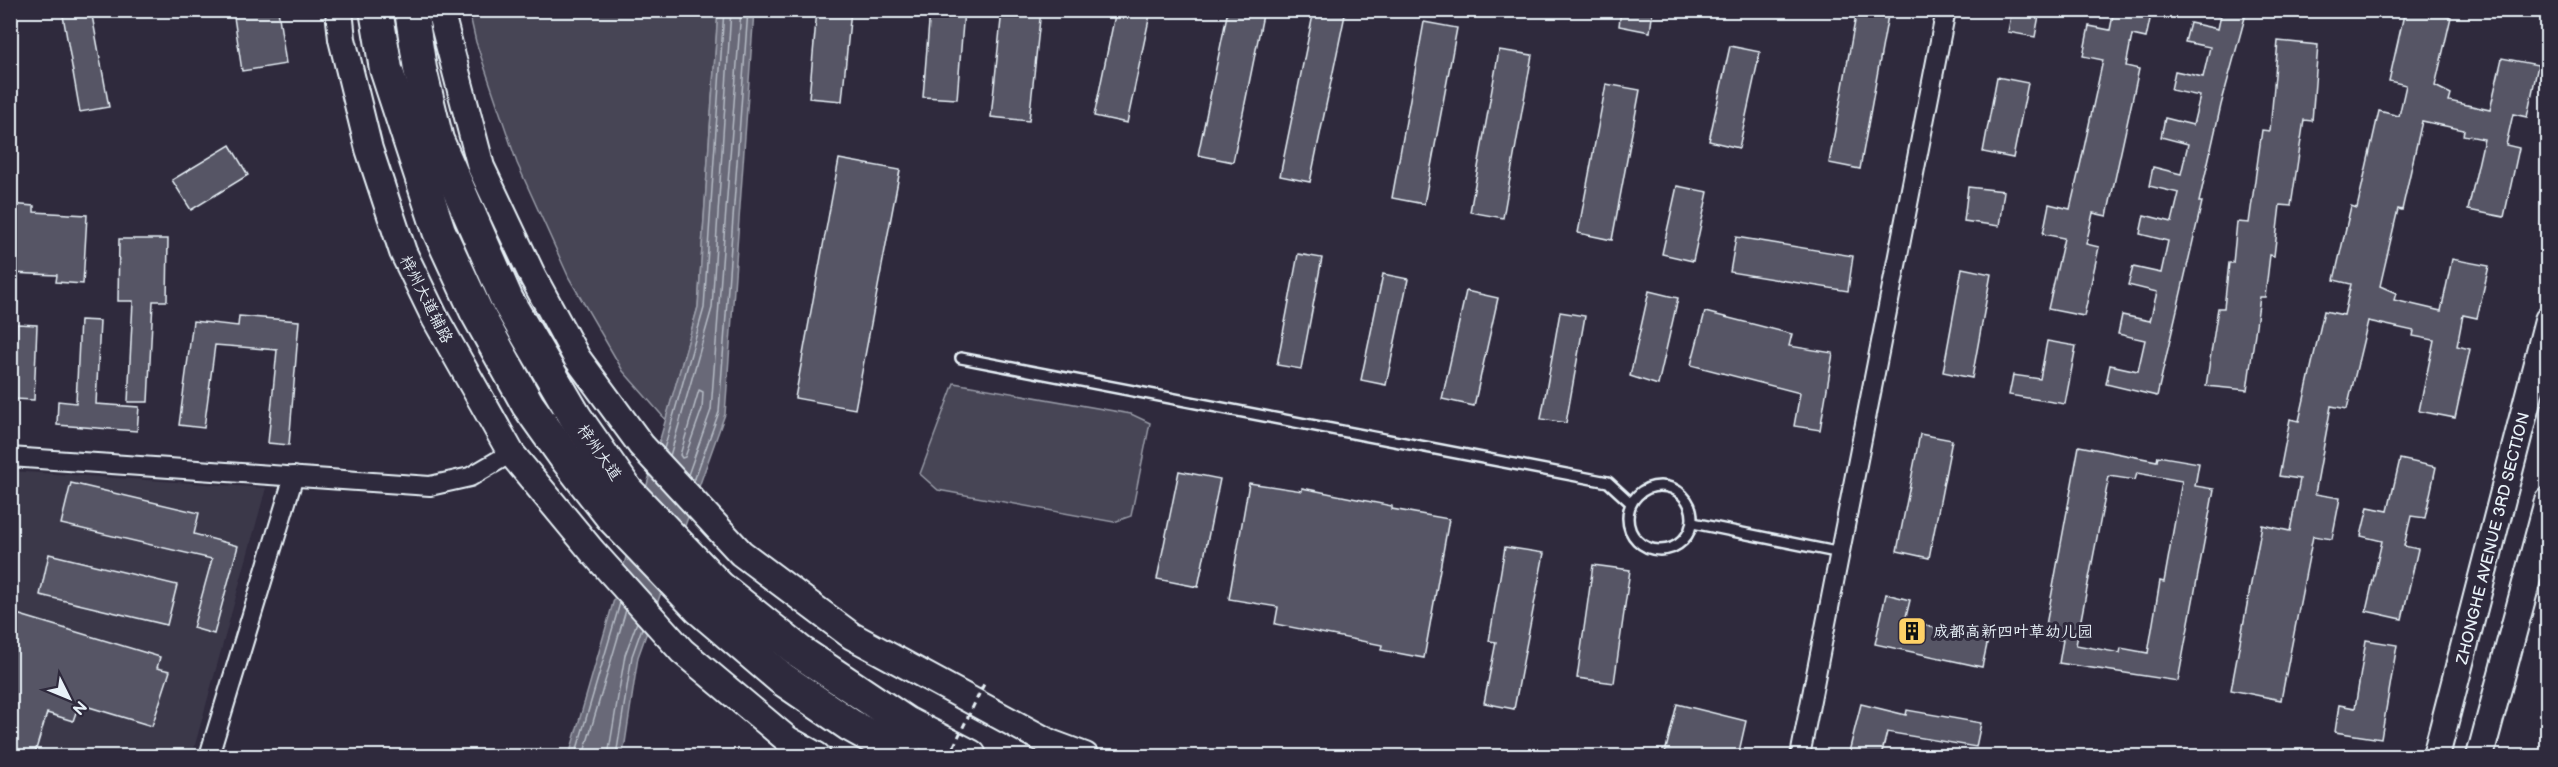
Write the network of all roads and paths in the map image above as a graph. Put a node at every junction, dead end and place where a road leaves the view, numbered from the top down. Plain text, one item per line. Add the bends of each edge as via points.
1 (339, 10) edge
2 (376, 10) edge
3 (411, 10) edge
4 (440, 10) edge
5 (1946, 10) edge
6 (2547, 320) edge
7 (961, 358) dead end
8 (511, 453) junction
9 (10, 457) edge
10 (294, 477) junction
11 (2547, 501) edge
12 (1631, 503) junction
13 (619, 504) junction
14 (1694, 523) junction
15 (1841, 553) junction
16 (709, 598) junction
17 (984, 684) dead end
18 (209, 756) edge
19 (817, 756) edge
20 (906, 756) edge
21 (949, 756) edge
22 (970, 756) edge
23 (1085, 756) edge
24 (1800, 756) edge
25 (2436, 756) edge
26 (2480, 756) edge

1 - 8 main road, 梓州大道辅路 via 342,39 369,149 403,252 435,318
2 - 13 highway, 梓州大道 via 386,69 410,143 440,231 476,310 528,405
3 - 13 highway, 梓州大道 via 437,140 507,300 576,418
4 - 23 main road via 481,167 532,277 577,358 641,445 741,553 852,636 1050,743
5 - 15 street
6 - 25 main road, ZHONGHE AVENUE 3RD SECTION
7 - 12 lane via 1608,482
8 - 10 street via 470,477 430,486
8 - 19 main road, 梓州大道辅路 via 682,651 788,740
9 - 10 street
10 - 18 street
11 - 26 main road
12 - 14 lane via 1648,487 1670,486 1689,500
12 - 14 lane via 1628,525 1640,545 1662,552 1683,543
13 - 16 highway, 梓州大道
14 - 15 lane
15 - 24 street
16 - 20 highway, 梓州大道 via 781,678 850,725
16 - 22 highway, 梓州大道 via 800,652 906,723
17 - 21 path, bridge

